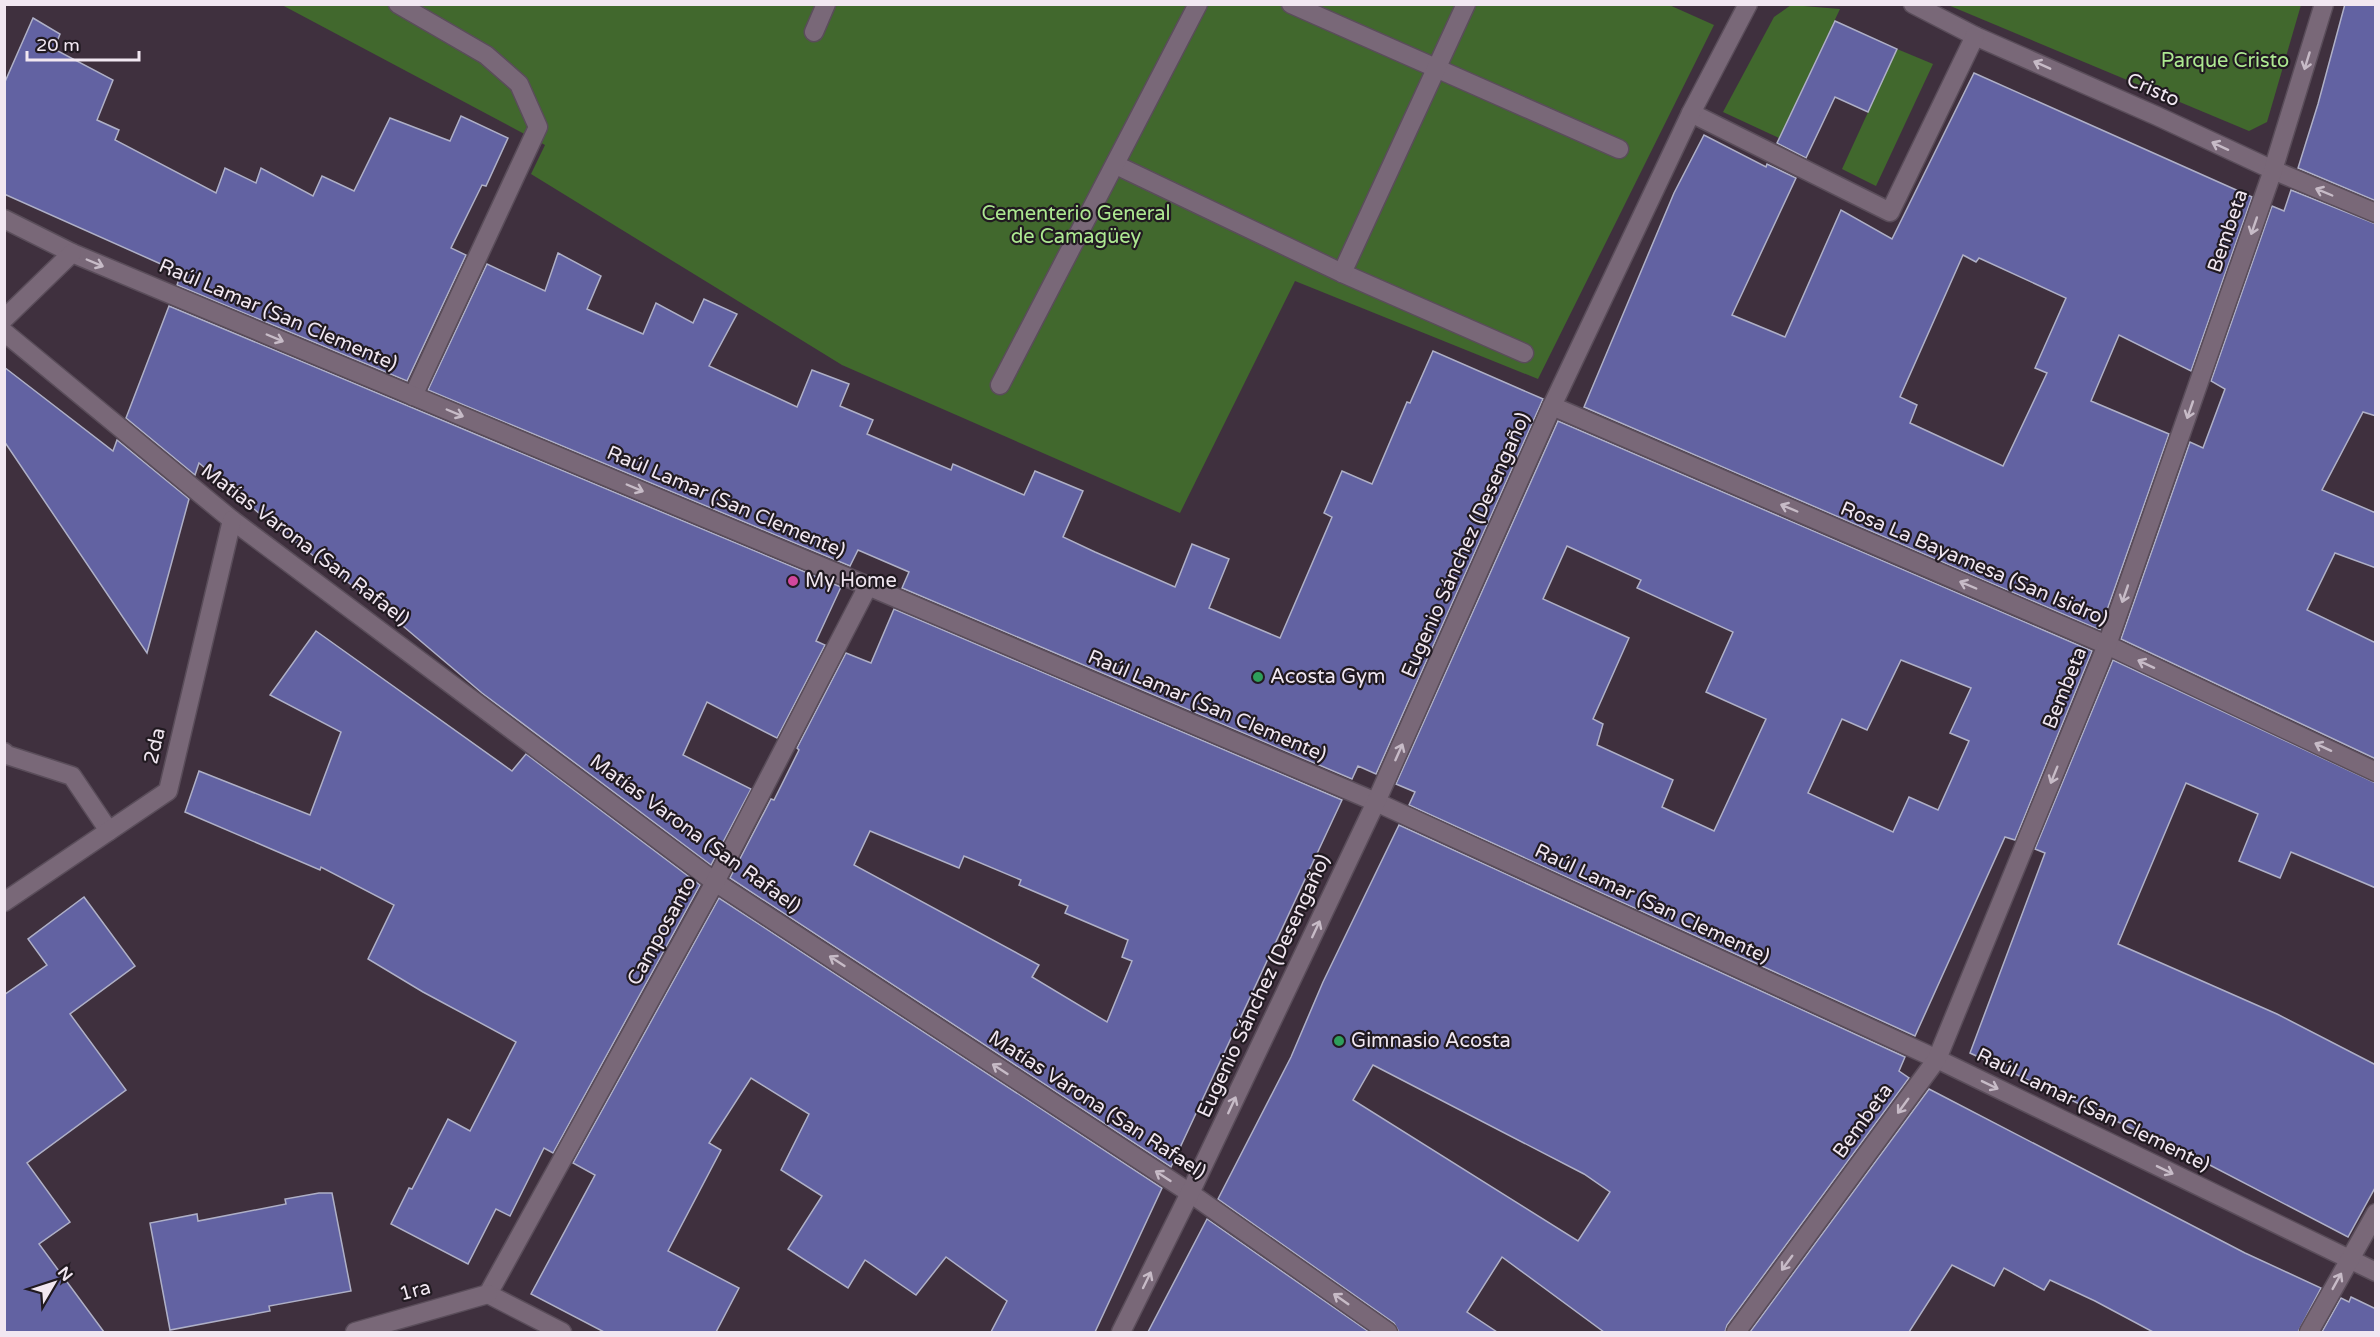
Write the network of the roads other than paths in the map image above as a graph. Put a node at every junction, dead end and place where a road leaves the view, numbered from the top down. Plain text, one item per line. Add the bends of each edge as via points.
1 (398, 4) edge
2 (826, 4) edge
3 (1198, 4) edge
4 (1291, 4) edge
5 (1466, 4) edge
6 (1748, 4) edge
7 (1913, 4) edge
8 (2324, 4) edge
9 (814, 32) dead end
10 (1975, 36) junction
11 (1436, 67) junction
12 (1691, 113) junction
13 (1619, 148) dead end
14 (1116, 165) junction
15 (2273, 171) junction
16 (2376, 213) edge
17 (4, 219) edge
18 (72, 253) junction
19 (1342, 273) junction
20 (4, 319) edge
21 (4, 332) edge
22 (1524, 353) dead end
23 (1000, 385) dead end
24 (413, 396) junction
25 (1552, 406) junction
26 (232, 520) junction
27 (868, 586) junction
28 (2107, 645) junction
29 (4, 752) edge
30 (2376, 772) edge
31 (1376, 802) junction
32 (109, 831) junction
33 (716, 882) junction
34 (4, 902) edge
35 (1937, 1059) junction
36 (1190, 1193) junction
37 (2376, 1213) edge
38 (2349, 1260) junction
39 (2376, 1272) edge
40 (488, 1294) junction
41 (356, 1332) edge
42 (562, 1332) edge
43 (1121, 1332) edge
44 (1388, 1332) edge
45 (1736, 1332) edge
46 (2309, 1332) edge

1 - 24 street via 486,55 519,84 538,127
2 - 9 street
3 - 14 street
4 - 11 street
5 - 11 street
6 - 12 street, Eugenio Sánchez (Desengaño)
7 - 10 street, Cristo
8 -> 15 street, Bembeta
10 - 12 street via 1890,212
15 -> 10 street, Cristo
11 - 13 street
11 - 19 street
12 - 25 street, Eugenio Sánchez (Desengaño)
14 - 19 street
14 - 23 street
16 -> 15 street, Cristo
15 -> 28 street, Bembeta
17 - 18 street, Raúl Lamar (San Clemente)
18 - 20 street
18 -> 24 street, Raúl Lamar (San Clemente)
19 - 22 street
21 - 26 street, Matías Varona (San Rafael)
24 -> 27 street, Raúl Lamar (San Clemente)
28 -> 25 street, Rosa La Bayamesa (San Isidro)
31 -> 25 street, Eugenio Sánchez (Desengaño)
26 - 32 street, 2da via 168,791
26 - 33 street, Matías Varona (San Rafael)
27 - 31 street, Raúl Lamar (San Clemente)
27 - 33 street, Camposanto
30 -> 28 street, Rosa La Bayamesa (San Isidro)
28 -> 35 street, Bembeta
29 - 32 street via 72,776
31 - 35 street, Raúl Lamar (San Clemente)
36 -> 31 street, Eugenio Sánchez (Desengaño)
32 - 34 street, 2da
36 -> 33 street, Matías Varona (San Rafael)
33 - 40 street, Camposanto
35 -> 38 street, Raúl Lamar (San Clemente)
35 -> 45 street, Bembeta
43 -> 36 street, Eugenio Sánchez (Desengaño)
44 -> 36 street, Matías Varona (San Rafael)
37 - 38 street
38 - 39 street, Raúl Lamar (San Clemente)
46 -> 38 street
40 - 41 street, 1ra
40 - 42 street

